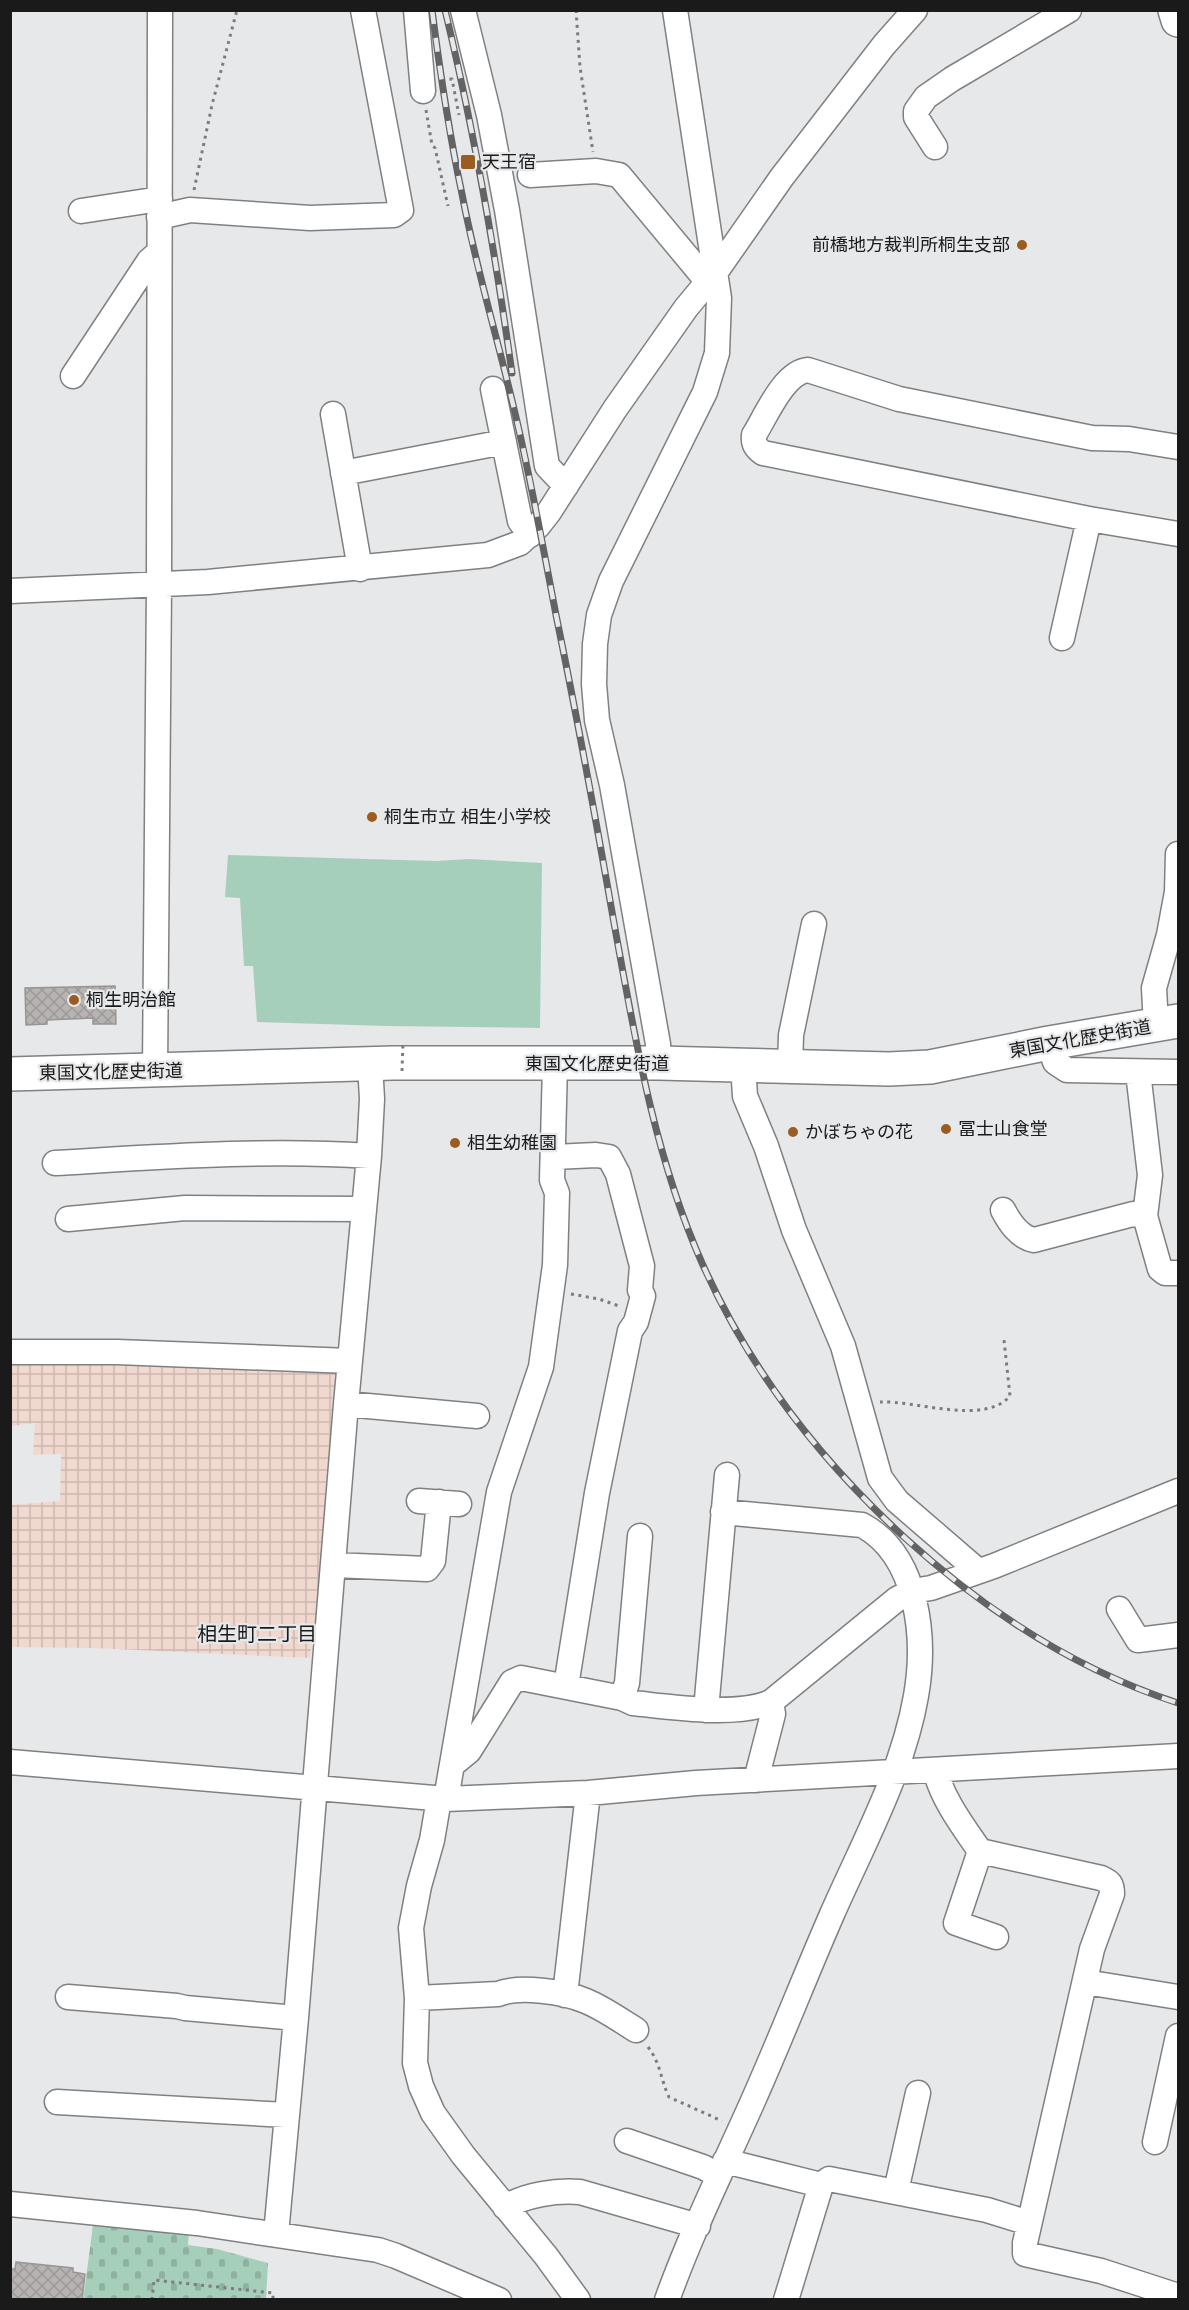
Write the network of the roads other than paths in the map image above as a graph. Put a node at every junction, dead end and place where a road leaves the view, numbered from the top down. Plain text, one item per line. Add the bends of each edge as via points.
1 (160, 10) edge
2 (363, 10) edge
3 (416, 10) edge
4 (463, 10) edge
5 (675, 10) edge
6 (915, 10) edge
7 (1069, 10) edge
8 (1175, 10) edge
9 (1179, 20) edge
10 (423, 91) road end
11 (935, 147) dead end
12 (530, 175) dead end
13 (159, 208) junction
14 (81, 211) dead end
15 (158, 253) junction
16 (712, 278) junction
17 (73, 376) dead end
18 (493, 389) dead end
19 (333, 414) dead end
20 (504, 442) junction
21 (1179, 447) edge
22 (343, 473) junction
23 (566, 486) junction
24 (1089, 519) junction
25 (534, 531) junction
26 (1179, 534) edge
27 (360, 569) junction
28 (159, 585) junction
29 (10, 591) edge
30 (1062, 638) dead end
31 (1179, 854) edge
32 (814, 924) dead end
33 (1167, 1023) edge
34 (1049, 1043) junction
35 (660, 1063) junction
36 (370, 1064) junction
37 (555, 1064) junction
38 (743, 1065) junction
39 (790, 1067) junction
40 (155, 1071) junction
41 (1138, 1072) junction
42 (1179, 1072) edge
43 (10, 1074) edge
44 (369, 1156) junction
45 (55, 1163) dead end
46 (553, 1169) junction
47 (364, 1209) junction
48 (1003, 1210) dead end
49 (1145, 1216) junction
50 (68, 1219) dead end
51 (1179, 1274) edge
52 (10, 1352) edge
53 (350, 1361) junction
54 (346, 1404) junction
55 (477, 1416) dead end
56 (727, 1475) dead end
57 (1179, 1491) edge
58 (439, 1502) dead end
59 (723, 1512) junction
60 (640, 1536) dead end
61 (334, 1565) junction
62 (977, 1570) junction
63 (912, 1591) junction
64 (1119, 1609) dead end
65 (1179, 1635) edge
66 (567, 1686) junction
67 (622, 1698) junction
68 (771, 1702) junction
69 (706, 1710) junction
70 (1179, 1756) edge
71 (10, 1762) edge
72 (452, 1765) junction
73 (935, 1770) junction
74 (893, 1772) junction
75 (756, 1780) junction
76 (315, 1788) junction
77 (588, 1793) junction
78 (442, 1799) junction
79 (980, 1851) junction
80 (996, 1938) dead end
81 (1085, 1982) junction
82 (565, 1995) junction
83 (68, 1997) dead end
84 (1179, 1997) edge
85 (417, 1998) junction
86 (296, 2018) junction
87 (636, 2030) road end
88 (1179, 2036) edge
89 (918, 2093) dead end
90 (57, 2102) dead end
91 (286, 2115) junction
92 (627, 2141) dead end
93 (1155, 2142) dead end
94 (721, 2168) junction
95 (821, 2185) junction
96 (896, 2191) junction
97 (10, 2204) edge
98 (505, 2206) junction
99 (1029, 2223) junction
100 (698, 2226) junction
101 (276, 2234) junction
102 (470, 2293) edge
103 (499, 2300) edge
104 (578, 2300) edge
105 (667, 2300) edge
106 (786, 2300) edge
107 (1173, 2300) edge

1 - 13 street
2 - 13 street via 401,210 394,215 310,218
3 - 10 street
4 - 23 street via 507,210 547,466
5 - 16 street
6 - 16 street via 782,177
7 - 11 street via 926,97 916,117
8 - 9 highway
12 - 16 street via 596,171 619,174
13 - 14 street
13 - 15 street
15 - 17 street
15 - 28 street
16 - 23 street via 686,308 615,409
16 - 35 street via 719,297 719,334 712,372 631,539 595,631 597,720 626,860
18 - 20 street
19 - 22 street
20 - 22 street
20 - 25 street via 520,520
21 - 24 street via 1092,438 898,399 808,370 801,370 786,381 754,435 753,441 764,453
22 - 27 street
23 - 25 street
24 - 26 street
24 - 30 street
25 - 27 street via 511,548 488,555
27 - 28 street
28 - 29 street
28 - 40 street
31 - 33 street via 1178,892 1154,988
32 - 39 street via 791,1035
33 - 34 highway, 東国文化歴史街道
34 - 39 highway, 東国文化歴史街道 via 930,1067
34 - 41 street via 1055,1062 1067,1070
35 - 37 highway, 東国文化歴史街道
35 - 38 highway, 東国文化歴史街道
36 - 37 highway, 東国文化歴史街道
36 - 40 highway, 東国文化歴史街道
36 - 44 street
37 - 46 street
38 - 39 highway, 東国文化歴史街道
38 - 62 street via 745,1096 794,1230 843,1346 880,1478 911,1514
40 - 43 highway, 東国文化歴史街道
41 - 42 street
41 - 49 street via 1150,1175
44 - 45 street via 170,1156
44 - 47 street
46 - 66 street via 596,1155 609,1156 618,1174 642,1266 643,1296 630,1332 597,1493
46 - 72 street via 557,1193 555,1265 541,1367 499,1492
47 - 50 street via 185,1208
47 - 53 street
48 - 49 street via 1026,1238 1035,1240 1133,1214
49 - 51 street via 1160,1269
52 - 53 street
53 - 54 street
54 - 55 street
54 - 61 street
56 - 59 street
57 - 62 street
58 - 61 street via 433,1561 427,1569
59 - 63 street via 862,1525 885,1542
59 - 69 street
60 - 67 street via 627,1683
61 - 76 street
62 - 63 street
63 - 68 street
63 - 74 street via 920,1646 919,1671 912,1718
64 - 65 street via 1138,1640
66 - 67 street
66 - 72 street via 516,1679 469,1751
67 - 69 street via 633,1703
68 - 69 street
68 - 75 street via 773,1713
70 - 73 street
71 - 76 street
72 - 78 street
73 - 74 street
73 - 79 street via 954,1815
74 - 75 street
74 - 94 street
75 - 77 street
76 - 78 street
76 - 86 street
77 - 78 street
77 - 82 street
78 - 85 street via 411,1928
79 - 80 street via 956,1923
79 - 81 street via 1110,1882 1112,1894
81 - 84 street
81 - 99 street
82 - 85 street via 506,1990 498,1994
82 - 87 street via 587,2001
83 - 86 street
85 - 98 street via 415,2063 421,2086 433,2113
86 - 91 street
88 - 93 street
89 - 96 street
90 - 91 street
91 - 101 street
92 - 94 street via 703,2167
94 - 95 street
94 - 100 street
95 - 96 street via 829,2179
95 - 106 street
96 - 99 street
97 - 101 street
98 - 100 street via 565,2191 580,2192
98 - 104 street
99 - 107 street via 1025,2254 1101,2271 1175,2295
100 - 105 street
101 - 102 street via 387,2252
102 - 103 street

